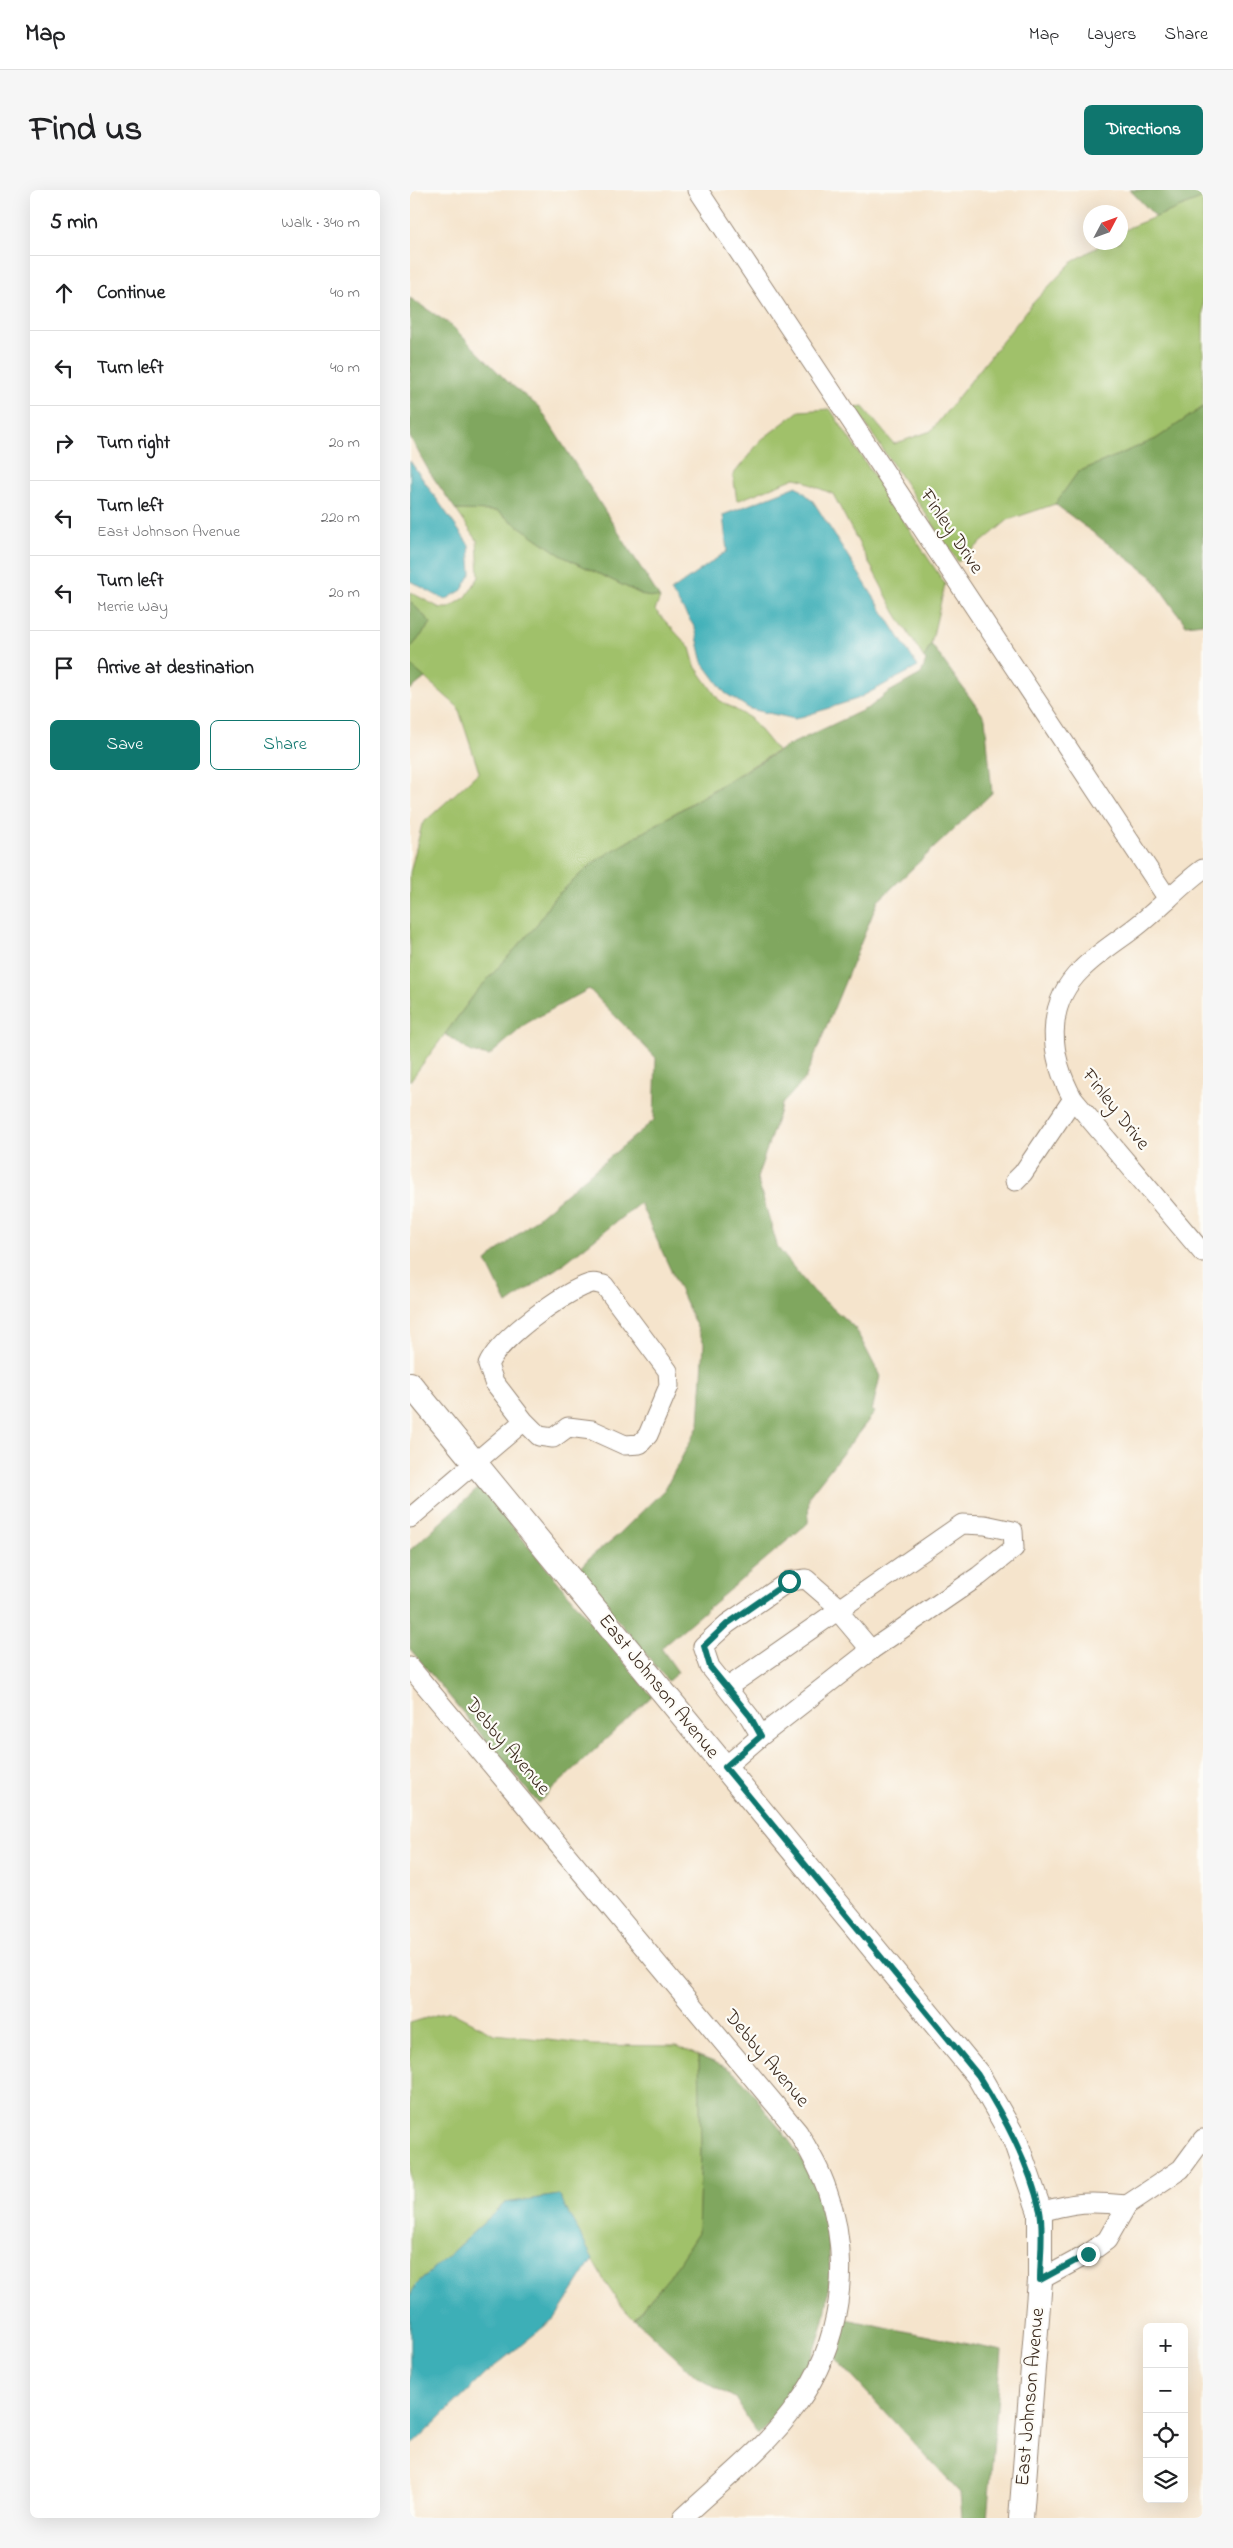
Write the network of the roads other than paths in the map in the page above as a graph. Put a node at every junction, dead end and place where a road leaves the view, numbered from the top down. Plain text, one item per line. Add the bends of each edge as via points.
1 (698, 190) edge
2 (1203, 869) edge
3 (1168, 899) junction
4 (1073, 1099) junction
5 (1015, 1181) dead end
6 (1203, 1253) edge
7 (410, 1384) edge
8 (524, 1421) junction
9 (475, 1464) junction
10 (410, 1518) edge
11 (838, 1611) junction
12 (871, 1650) junction
13 (410, 1667) edge
14 (728, 1687) junction
15 (761, 1736) junction
16 (725, 1767) junction
17 (1203, 2139) edge
18 (1127, 2205) junction
19 (1040, 2212) junction
20 (1040, 2280) junction
21 (683, 2518) edge
22 (1021, 2518) edge

1 - 3 street, Finley Drive
2 - 3 street, Finley Drive
3 - 4 street, Finley Drive via 1081,970 1061,1000 1055,1020 1055,1056
4 - 5 street
4 - 6 street, Finley Drive
7 - 9 main road, East Johnson Avenue
8 - 8 street via 539,1436 553,1438 568,1427 592,1430 624,1445 640,1444 648,1435 669,1386 668,1371 604,1285 591,1283 564,1296 492,1354 488,1365 494,1382
8 - 9 street
9 - 10 street
9 - 16 main road, East Johnson Avenue
11 - 12 street
11 - 12 street via 962,1524 985,1524 1013,1531 1014,1548
11 - 14 street
11 - 14 street via 835,1604 806,1579 789,1581 727,1624 704,1646 710,1667
12 - 15 street
13 - 21 street, Debby Avenue via 798,2132 815,2160 827,2190 837,2229 840,2285 836,2317 824,2356 797,2406 776,2431
14 - 15 street
15 - 16 street
16 - 19 main road, East Johnson Avenue via 978,2075 1015,2140
17 - 18 street via 1181,2169
18 - 19 street via 1083,2202
18 - 20 street via 1107,2240
19 - 20 main road, East Johnson Avenue
20 - 22 main road, East Johnson Avenue

